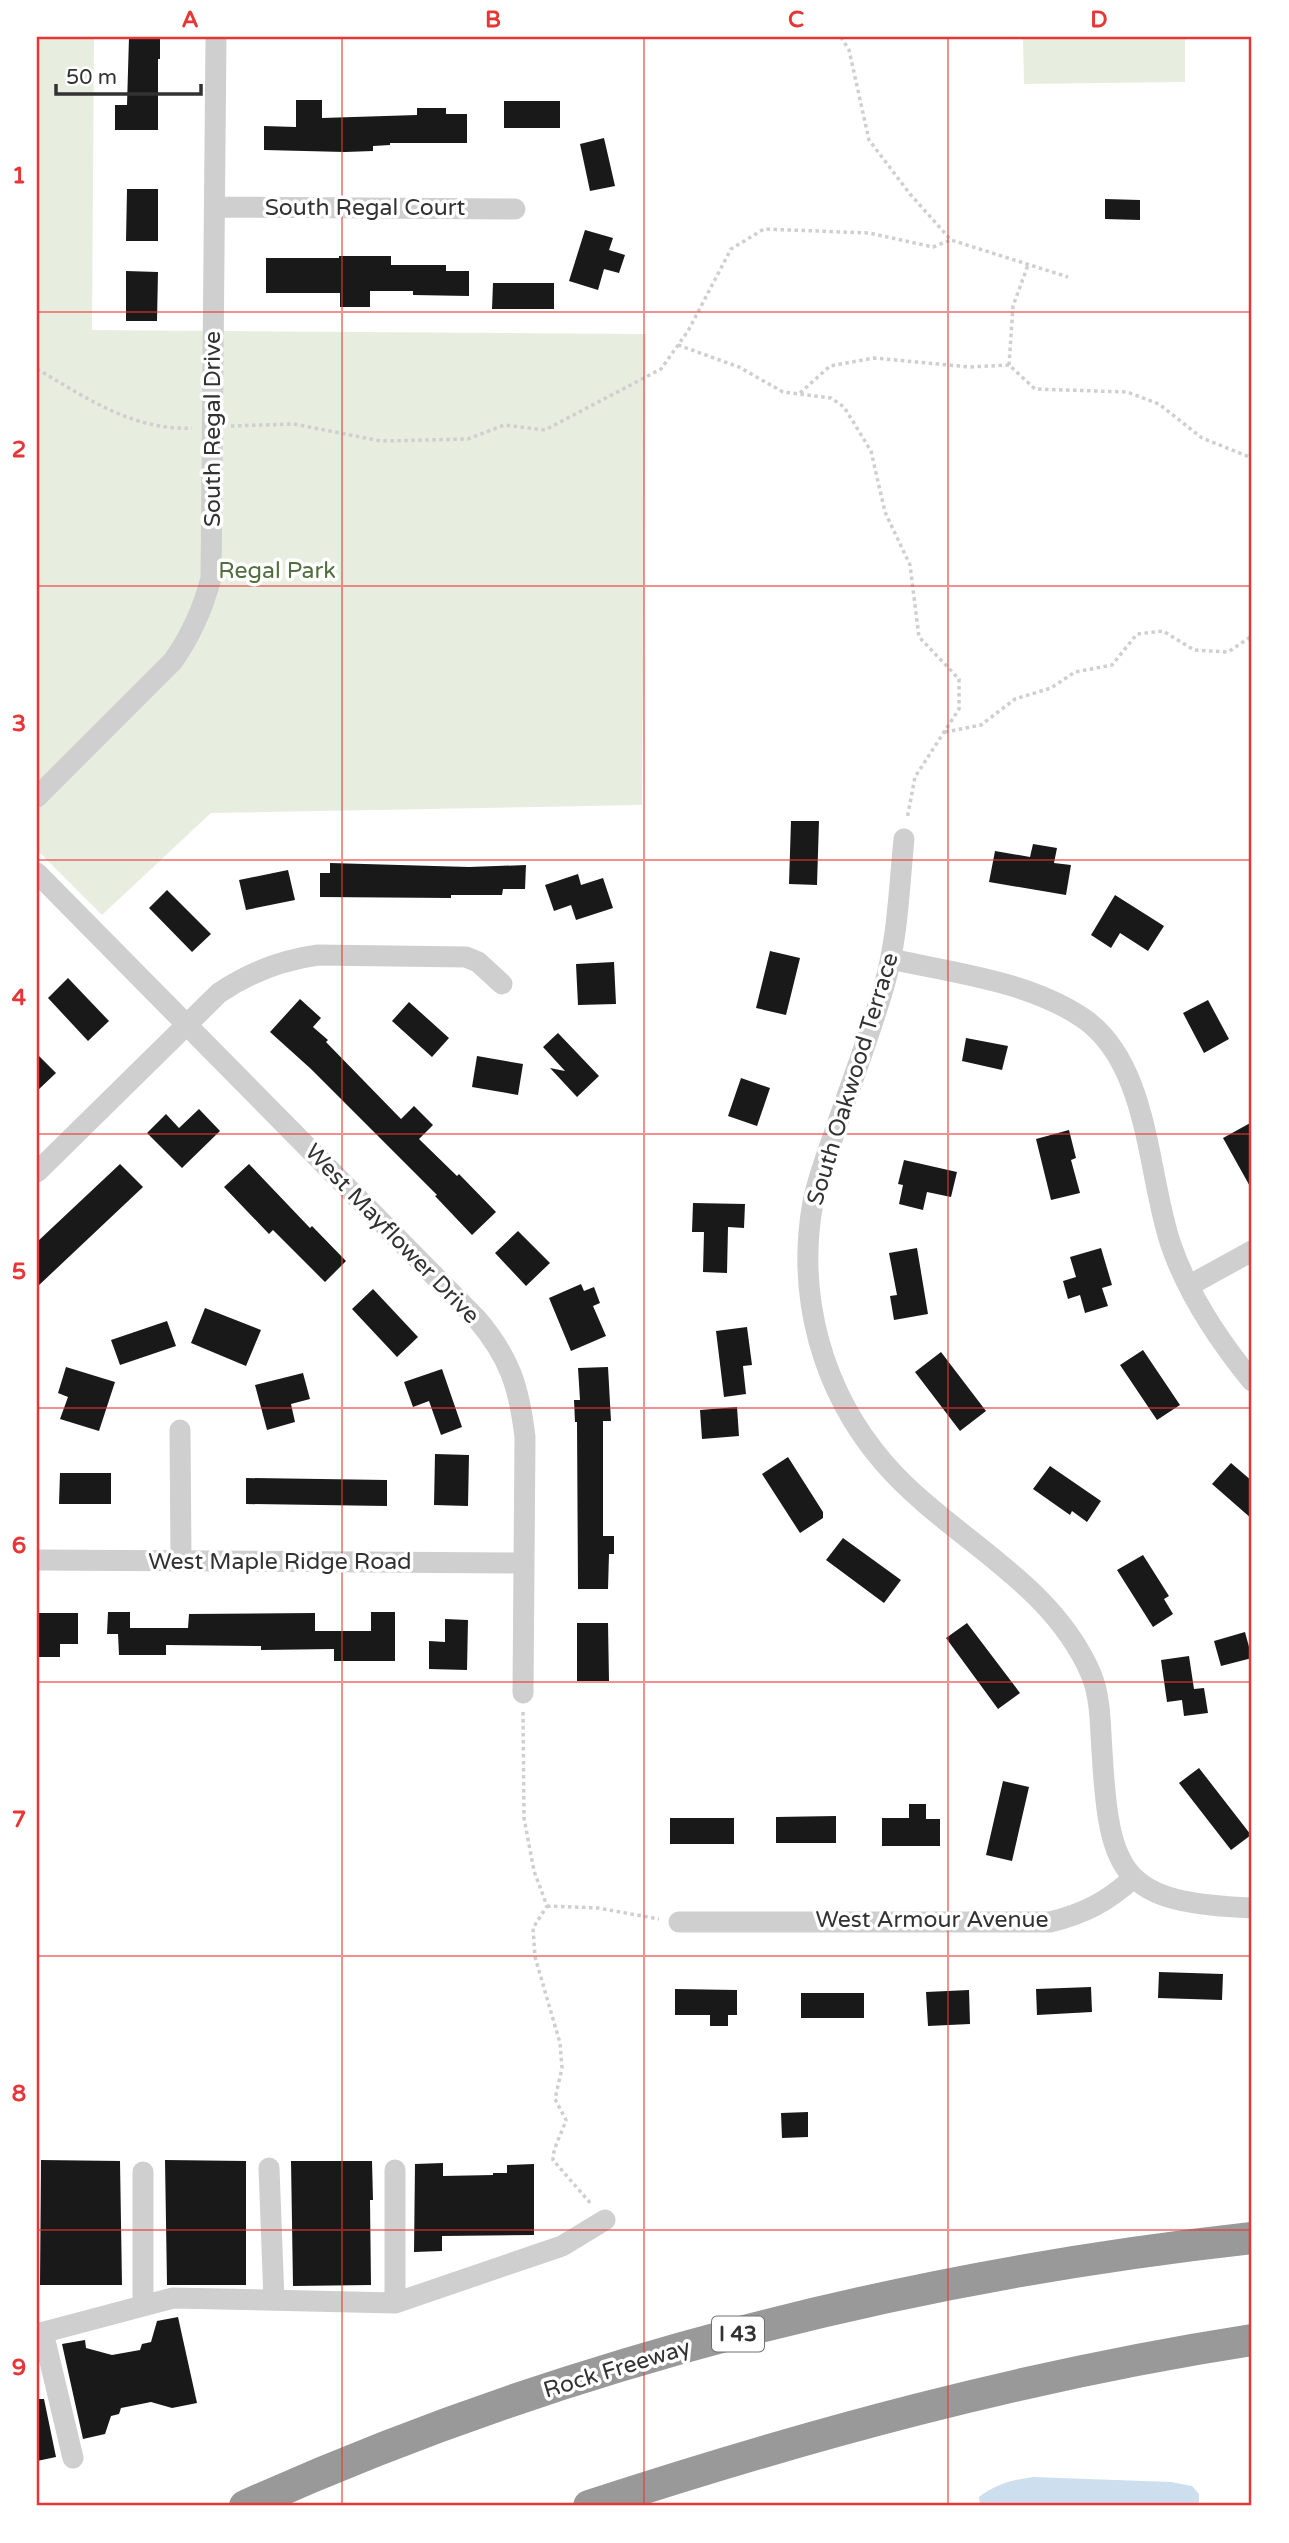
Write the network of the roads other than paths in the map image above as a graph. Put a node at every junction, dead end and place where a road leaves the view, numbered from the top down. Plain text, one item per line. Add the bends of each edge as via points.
1 (216, 37) edge
2 (215, 207) junction
3 (515, 209) dead end
4 (37, 797) edge
5 (904, 839) road end
6 (37, 873) edge
7 (891, 959) junction
8 (502, 984) dead end
9 (186, 1024) junction
10 (37, 1172) edge
11 (1252, 1251) edge
12 (1190, 1285) junction
13 (1252, 1381) edge
14 (180, 1430) dead end
15 (37, 1560) edge
16 (181, 1561) junction
17 (523, 1563) junction
18 (523, 1693) road end
19 (1132, 1879) junction
20 (1252, 1908) edge
21 (678, 1922) road end
22 (269, 2168) dead end
23 (396, 2170) dead end
24 (143, 2172) dead end
25 (605, 2220) road end
26 (1252, 2238) edge
27 (274, 2300) junction
28 (395, 2303) junction
29 (144, 2306) junction
30 (40, 2333) edge
31 (1252, 2340) edge
32 (73, 2458) dead end
33 (245, 2506) edge
34 (589, 2506) edge

1 - 2 street, South Regal Drive
2 - 3 street, South Regal Court
2 - 4 street, South Regal Drive via 211,578 203,608 173,661
5 - 7 street, South Oakwood Terrace
6 - 9 street, West Mayflower Drive
7 - 12 street via 1033,994 1066,1008 1098,1031 1120,1061 1136,1100 1167,1233
7 - 19 street, South Oakwood Terrace via 813,1204 808,1279 822,1355 845,1409 885,1464 914,1494 1033,1592 1067,1631 1092,1677 1099,1703 1105,1805 1122,1866
8 - 9 street via 466,957 293,958 239,980
9 - 10 street
9 - 17 street, West Mayflower Drive via 477,1319 505,1356 518,1393 524,1437
11 - 12 street
12 - 13 street
14 - 16 street
15 - 16 street, West Maple Ridge Road
16 - 17 street, West Maple Ridge Road
17 - 18 street, West Mayflower Drive
19 - 20 street via 1175,1899
19 - 21 street, West Armour Avenue via 1097,1906 1050,1922
22 - 27 street
23 - 28 street
24 - 29 street
25 - 28 street via 562,2246
26 - 33 highway, Rock Freeway / I 43 via 1030,2268 782,2322 596,2374 460,2420
27 - 28 street
27 - 29 street via 173,2298
29 - 30 street
30 - 32 street
31 - 34 highway via 1134,2360 919,2408

